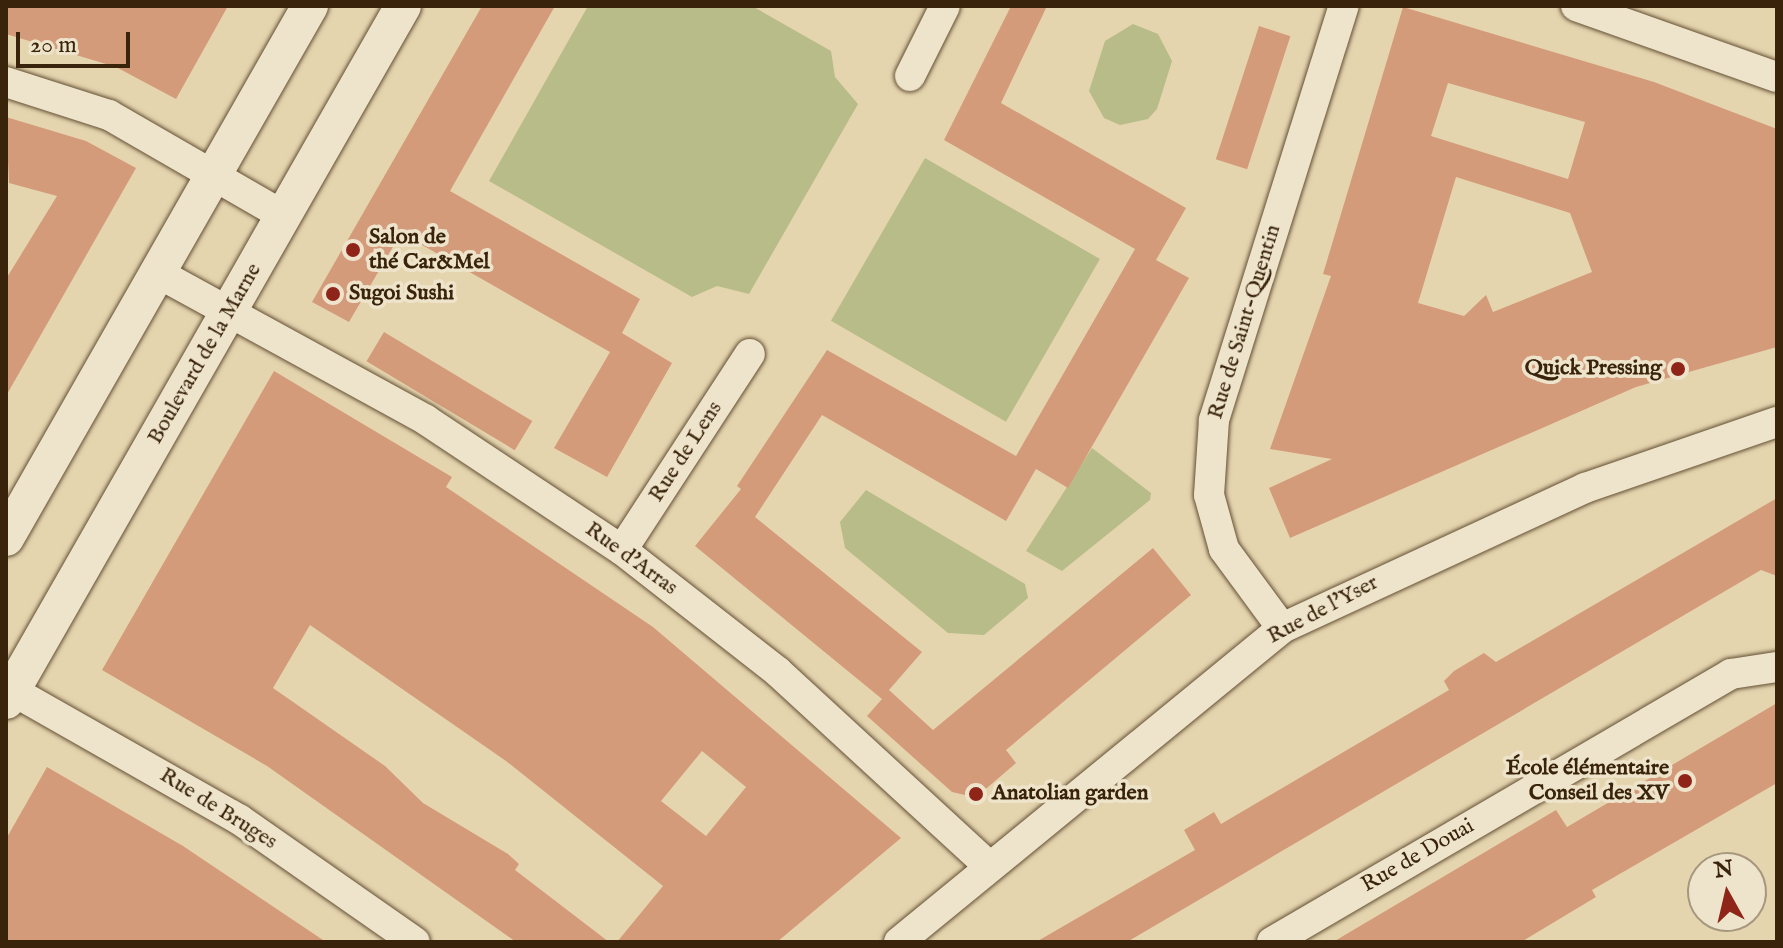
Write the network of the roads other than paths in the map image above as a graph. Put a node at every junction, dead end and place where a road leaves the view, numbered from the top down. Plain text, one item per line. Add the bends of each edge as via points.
1 (310, 6) edge
2 (403, 6) edge
3 (945, 6) edge
4 (1344, 6) edge
5 (1576, 6) edge
6 (1626, 13) edge
7 (910, 76) dead end
8 (1777, 77) edge
9 (6, 82) edge
10 (211, 177) junction
11 (284, 216) junction
12 (156, 272) junction
13 (230, 310) junction
14 (750, 354) dead end
15 (1777, 422) edge
16 (6, 538) edge
17 (622, 550) junction
18 (1282, 628) junction
19 (1777, 667) edge
20 (8, 692) edge
21 (989, 866) junction
22 (415, 942) edge
23 (899, 942) edge
24 (1272, 942) edge

1 - 10 street
2 - 11 street, Boulevard de la Marne
3 - 7 street
4 - 18 street, Rue de Saint-Quentin via 1214,420 1209,495 1224,549
5 - 6 street
6 - 8 street
9 - 10 street via 109,115
10 - 11 street
10 - 12 street
11 - 13 street, Boulevard de la Marne
12 - 13 street, Rue d'Arras
12 - 16 street
13 - 17 street, Rue d'Arras via 426,420
13 - 20 street, Boulevard de la Marne
14 - 17 street, Rue de Lens
15 - 18 street, Rue de l'Yser via 1585,488
17 - 21 street, Rue d'Arras via 778,672
18 - 21 street, Rue de l'Yser
19 - 24 street, Rue de Douai via 1731,674
20 - 22 street, Rue de Bruges via 240,820
21 - 23 street, Rue de l'Yser

